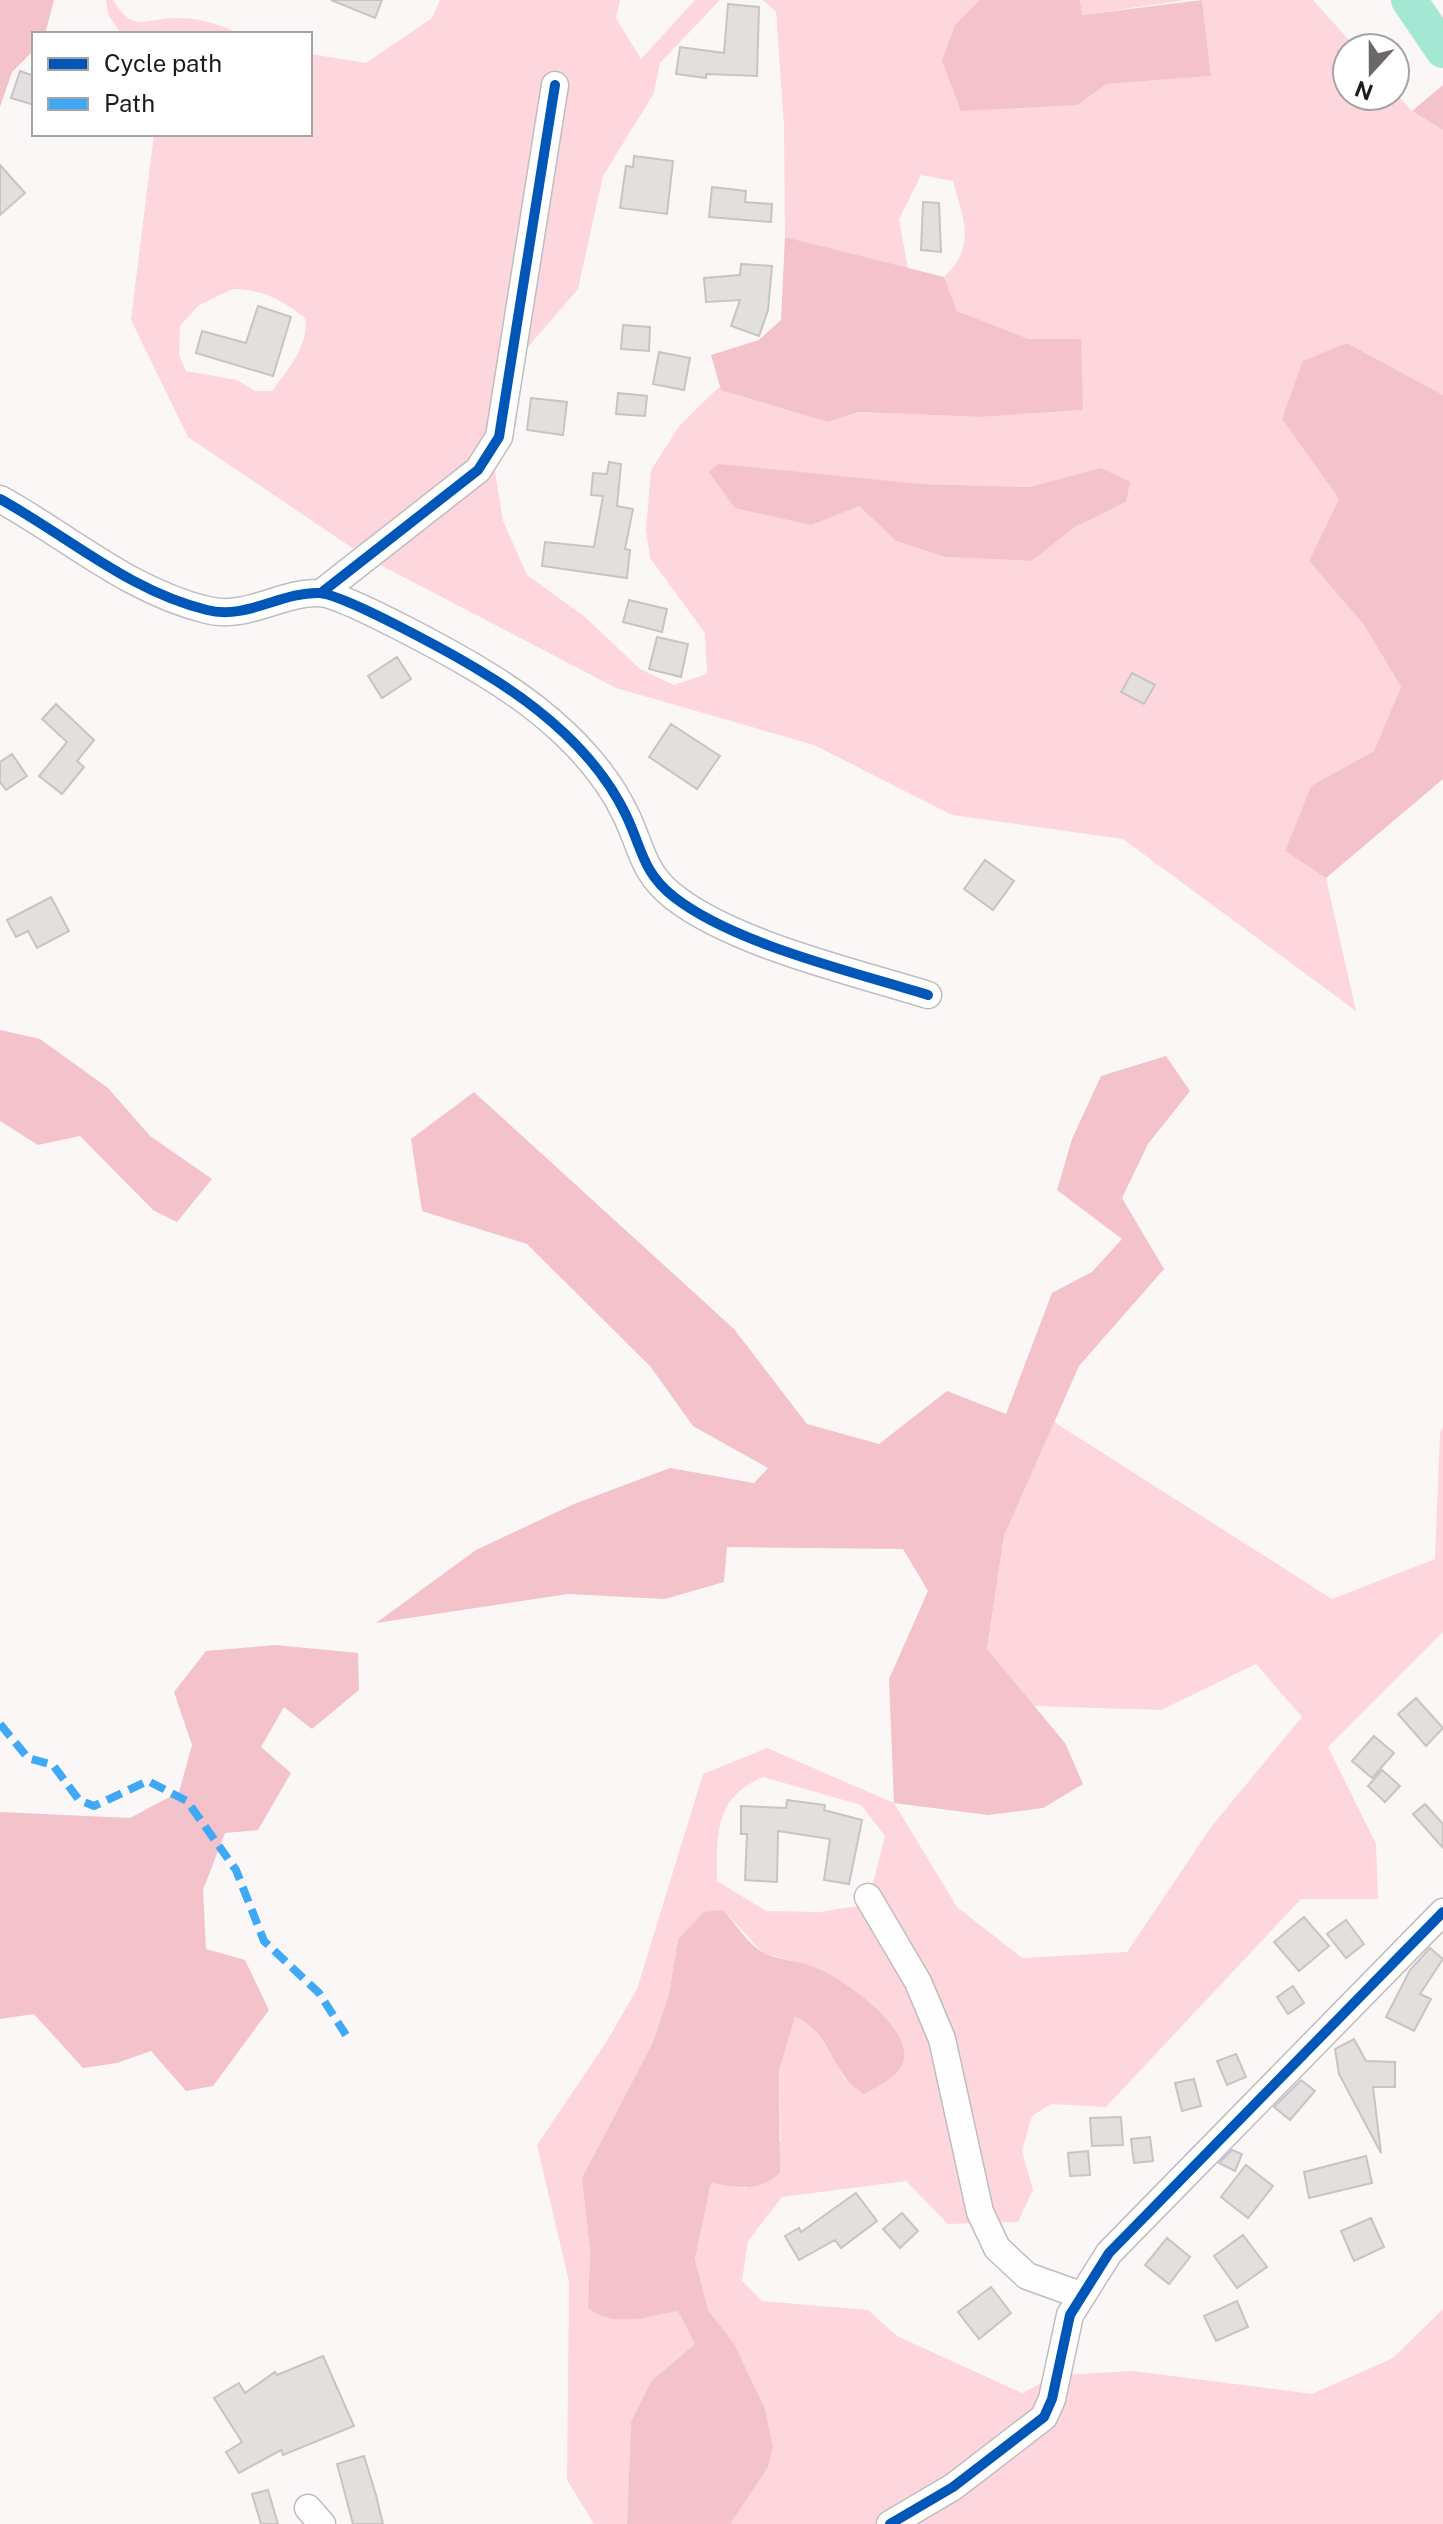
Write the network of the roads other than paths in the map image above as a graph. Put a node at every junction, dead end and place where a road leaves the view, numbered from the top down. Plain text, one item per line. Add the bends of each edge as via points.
1 (555, 85) dead end
2 (0, 499) edge
3 (321, 593) junction
4 (928, 995) dead end
5 (868, 1897) dead end
6 (1443, 1912) edge
7 (1080, 2295) junction
8 (890, 2524) edge

1 - 3 street via 499,437 478,470
2 - 3 street via 150,591 193,606 254,610
3 - 4 street via 480,671 537,708 594,766 626,816 641,860 673,896 715,923
5 - 7 street via 918,1982 942,2039 980,2212 997,2248 1027,2276
6 - 7 street via 1109,2253
7 - 8 street via 1044,2417 953,2487

